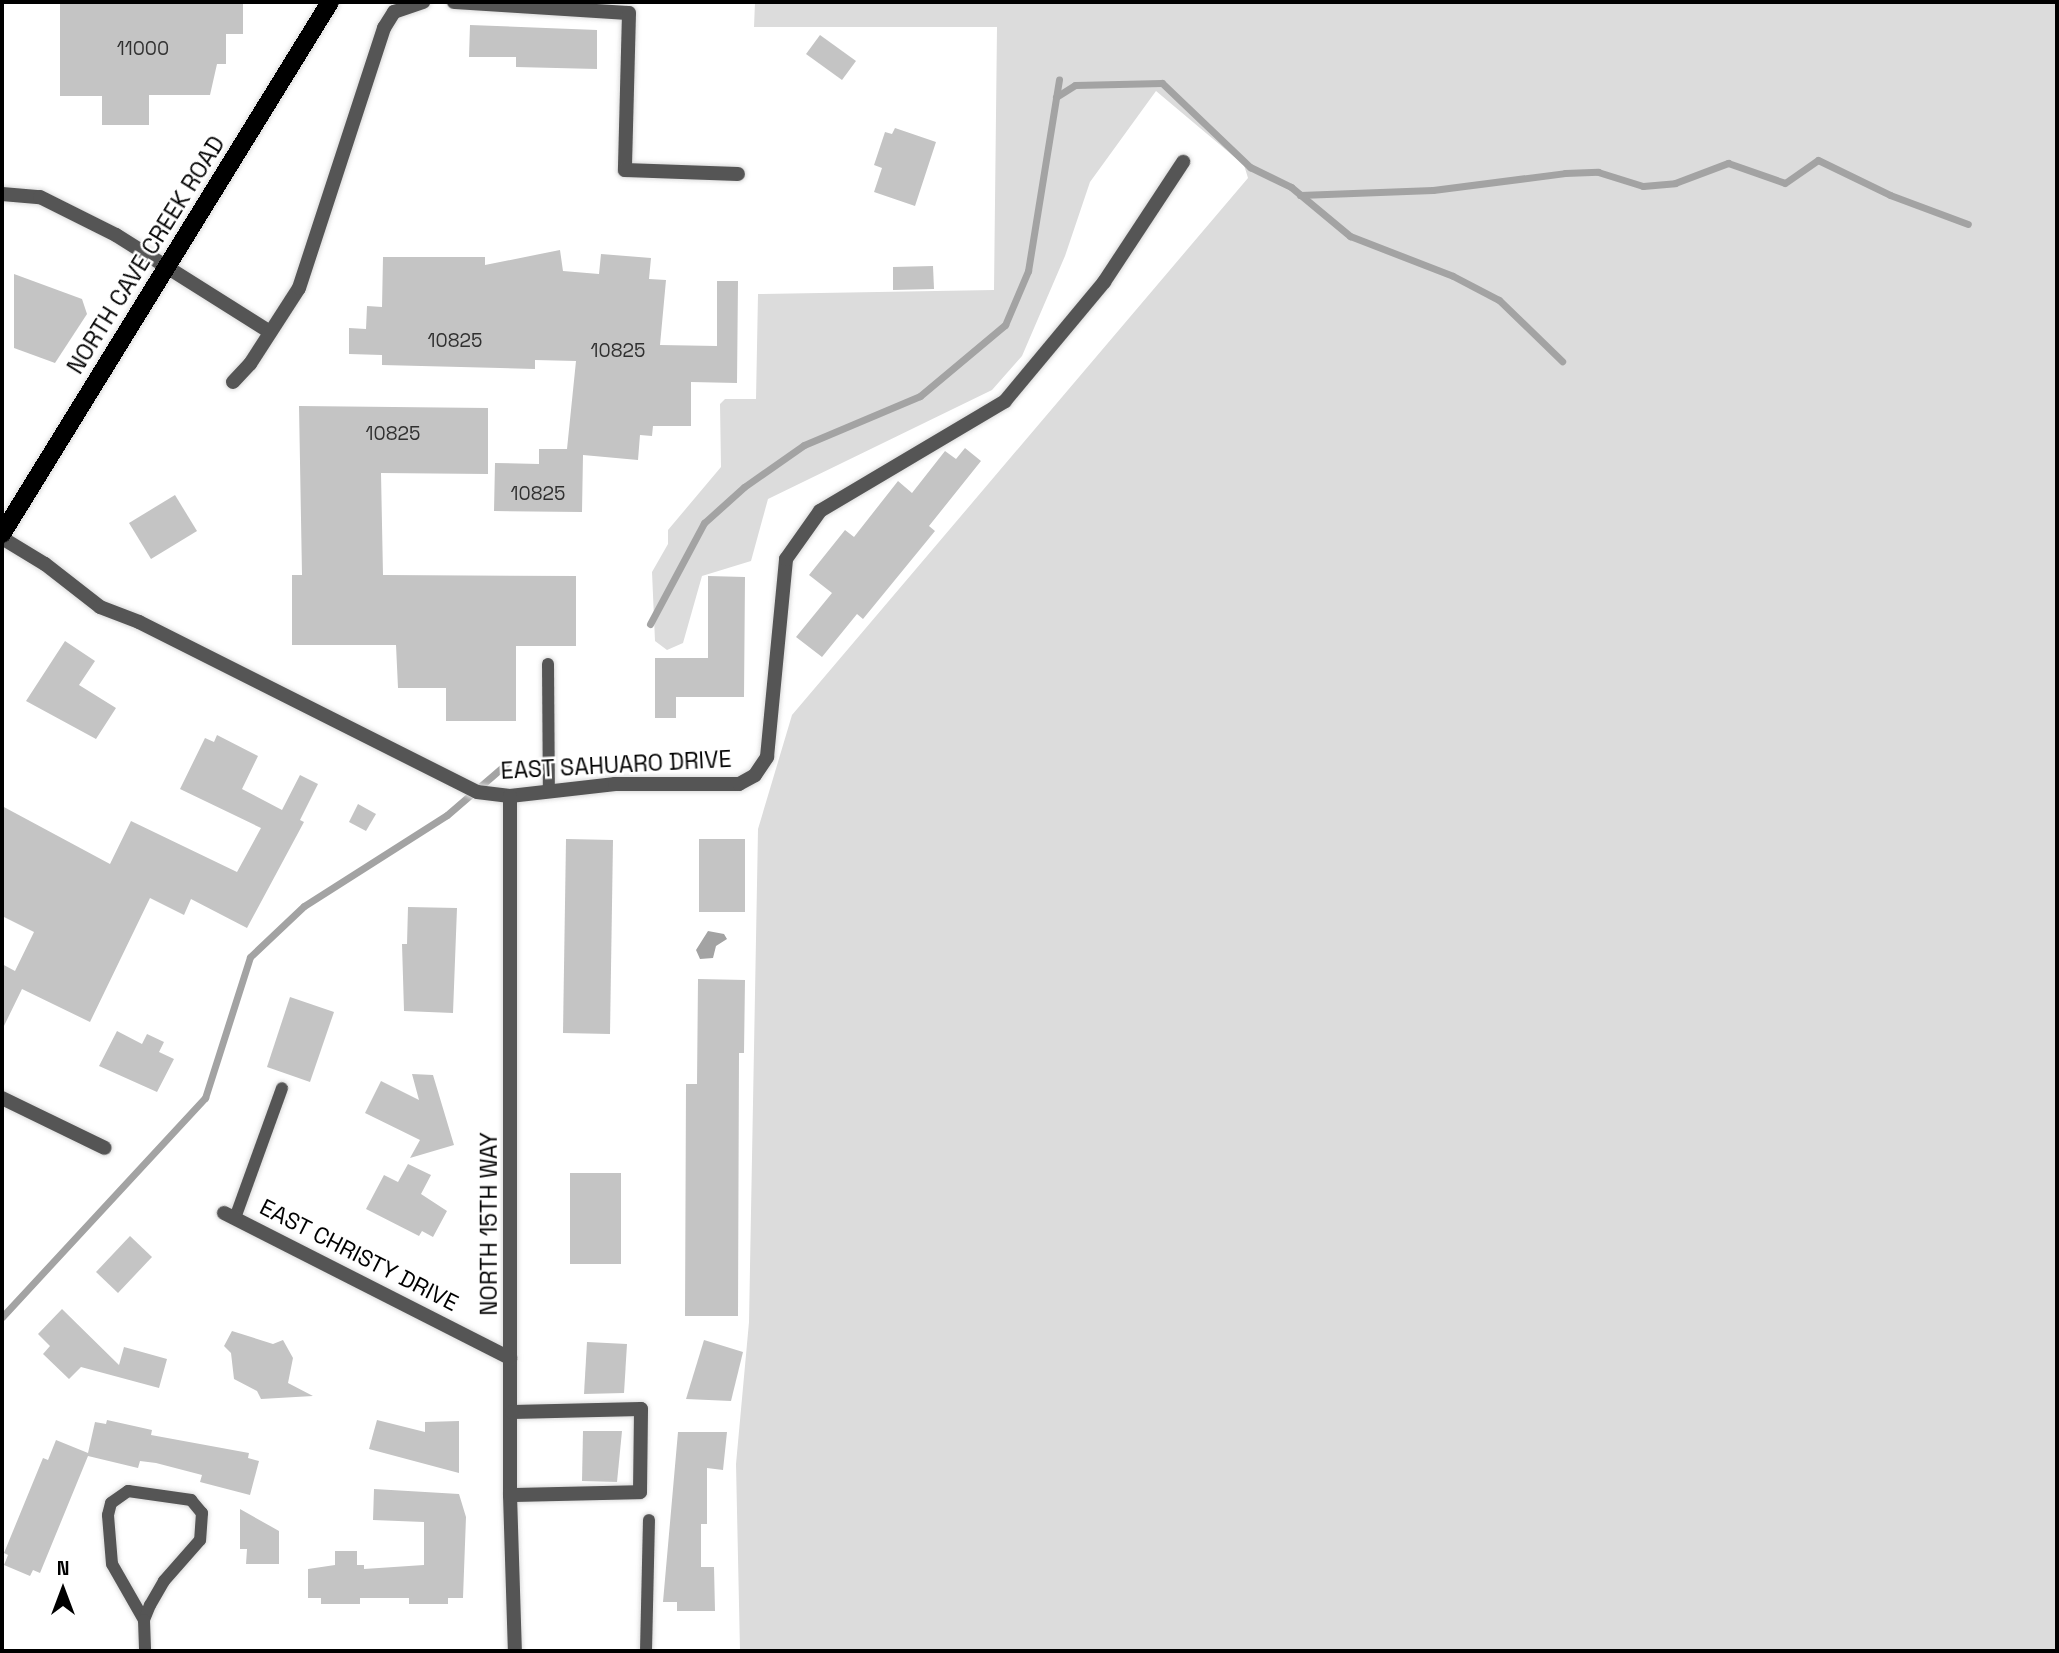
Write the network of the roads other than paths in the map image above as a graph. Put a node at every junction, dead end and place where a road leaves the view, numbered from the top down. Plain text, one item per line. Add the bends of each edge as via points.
1 (330, 2) edge
2 (423, 2) edge
3 (454, 2) edge
4 (1183, 162) dead end
5 (738, 174) dead end
6 (2, 194) edge
7 (165, 265) junction
8 (270, 332) junction
9 (233, 382) dead end
10 (2, 536) edge
11 (548, 664) dead end
12 (549, 792) junction
13 (510, 796) junction
14 (282, 1088) dead end
15 (2, 1098) edge
16 (105, 1148) dead end
17 (230, 1215) joint
18 (510, 1358) junction
19 (512, 1412) junction
20 (510, 1496) junction
21 (649, 1520) dead end
22 (144, 1620) junction
23 (145, 1651) edge
24 (515, 1651) edge
25 (646, 1651) edge

1 - 7 main road, NORTH CAVE CREEK ROAD via 295,65
2 - 8 street via 394,12 384,28 299,288
3 - 5 street via 629,13 625,170
4 - 12 street, EAST SAHUARO DRIVE via 1104,282 1004,401 820,511 786,559 767,757 755,775 739,783 615,784
6 - 7 street via 40,197
7 - 8 street
7 - 10 main road, NORTH CAVE CREEK ROAD
8 - 9 street
10 - 13 street, EAST SAHUARO DRIVE via 100,607 139,622 477,792
11 - 12 lane
12 - 13 street, EAST SAHUARO DRIVE
13 - 18 street, NORTH 15TH WAY
14 - 17 lane
15 - 16 street
17 - 18 street, EAST CHRISTY DRIVE
18 - 19 street, NORTH 15TH WAY
19 - 20 street, NORTH 15TH WAY
19 - 20 street via 641,1409 640,1492
20 - 24 street, NORTH 15TH WAY
21 - 25 lane
22 - 22 lane via 112,1564 108,1515 111,1503 128,1491 191,1500 202,1513 200,1540 164,1581
22 - 23 lane

